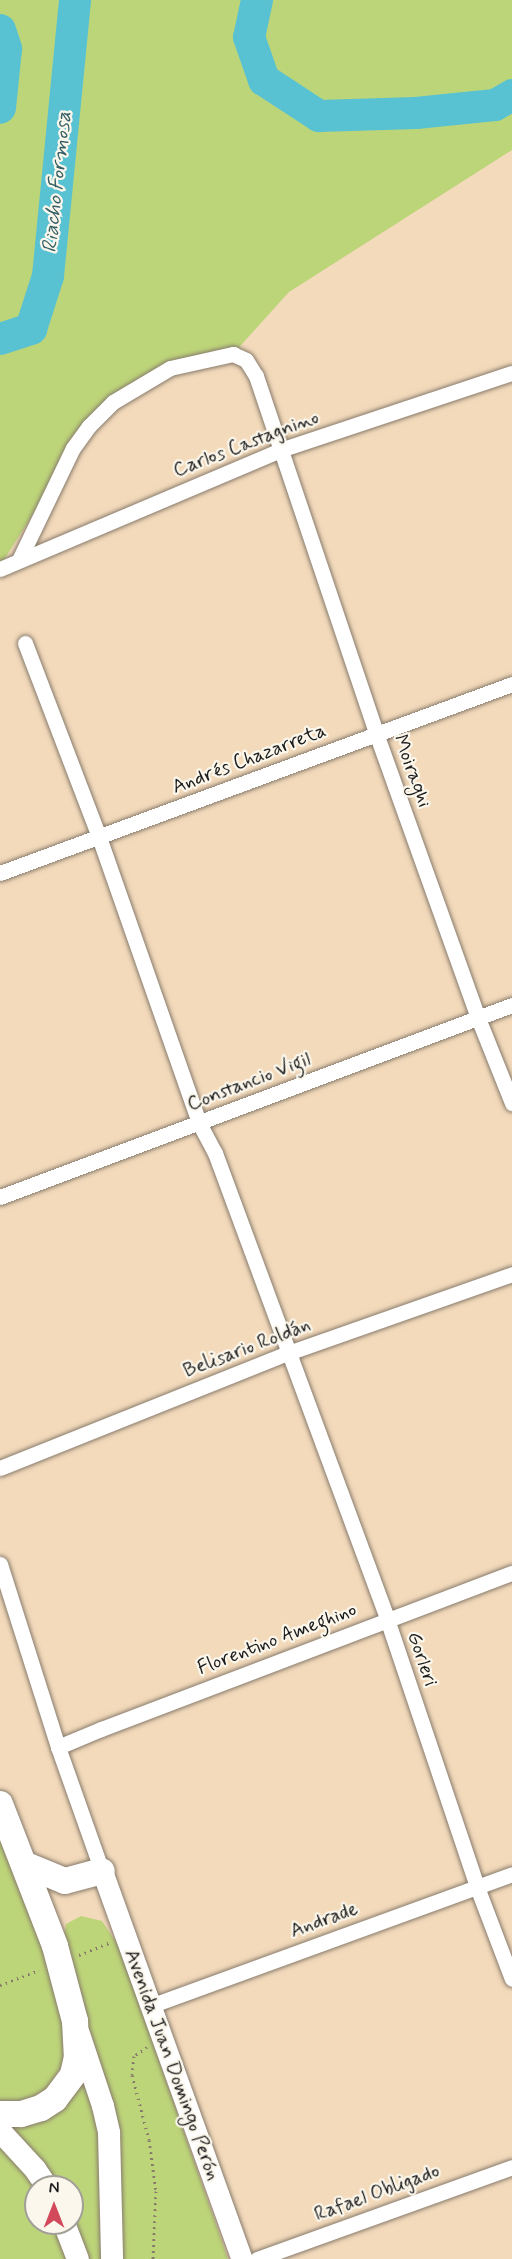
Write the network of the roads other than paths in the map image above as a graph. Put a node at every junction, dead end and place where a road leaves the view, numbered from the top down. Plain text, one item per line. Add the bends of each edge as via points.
1 (512, 373) edge
2 (280, 450) junction
3 (19, 560) junction
4 (0, 569) edge
5 (25, 643) dead end
6 (512, 684) edge
7 (376, 733) junction
8 (99, 837) junction
9 (0, 873) edge
10 (512, 1005) edge
11 (478, 1018) junction
12 (512, 1103) edge
13 (199, 1123) junction
14 (0, 1197) edge
15 (512, 1274) edge
16 (288, 1353) junction
17 (0, 1468) edge
18 (0, 1564) edge
19 (512, 1573) edge
20 (387, 1619) junction
21 (58, 1747) junction
22 (0, 1804) edge
23 (26, 1865) junction
24 (102, 1871) junction
25 (512, 1874) edge
26 (65, 1881) junction
27 (477, 1887) junction
28 (44, 1915) junction
29 (512, 1979) edge
30 (150, 2006) junction
31 (75, 2021) junction
32 (0, 2114) edge
33 (0, 2131) edge
34 (512, 2167) edge
35 (38, 2175) edge
36 (69, 2235) edge
37 (78, 2259) edge
38 (112, 2259) edge
39 (242, 2259) edge
40 (257, 2259) edge

1 - 2 street, Carlos Castagnino
2 - 3 street, Carlos Castagnino
2 - 3 street, Moiraghi via 256,376 246,360 233,354 170,368 113,402 89,426 73,448
2 - 7 street, Moiraghi
3 - 4 street, Carlos Castagnino
5 - 8 street, Gorleri
6 - 7 street, Andrés Chazarreta
7 - 8 street, Andrés Chazarreta
7 - 11 street, Moiraghi
8 - 9 street, Andrés Chazarreta
8 - 13 street, Gorleri
10 - 11 street, Constancio Vigil
11 - 12 street, Moiraghi
11 - 13 street, Constancio Vigil
13 - 14 street, Constancio Vigil
13 - 16 street, Gorleri via 215,1153
15 - 16 street, Belisario Roldán
16 - 17 street, Belisario Roldán
16 - 20 street, Gorleri
18 - 21 street
19 - 20 street, Florentino Ameghino
20 - 21 street, Florentino Ameghino
20 - 27 street, Gorleri
21 - 24 street
22 - 23 highway
23 - 26 highway
23 - 28 highway
24 - 26 highway
24 - 30 main road, Avenida Juan Domingo Perón
25 - 27 street, Andrade
26 - 28 highway
27 - 29 street, Gorleri
27 - 30 street, Andrade
28 - 31 highway
30 - 39 main road, Avenida Juan Domingo Perón
31 - 32 highway via 77,2057 66,2087 40,2108 21,2114
31 - 38 main road via 109,2133
33 - 35 main road
34 - 40 street, Rafael Obligado
36 - 37 main road

